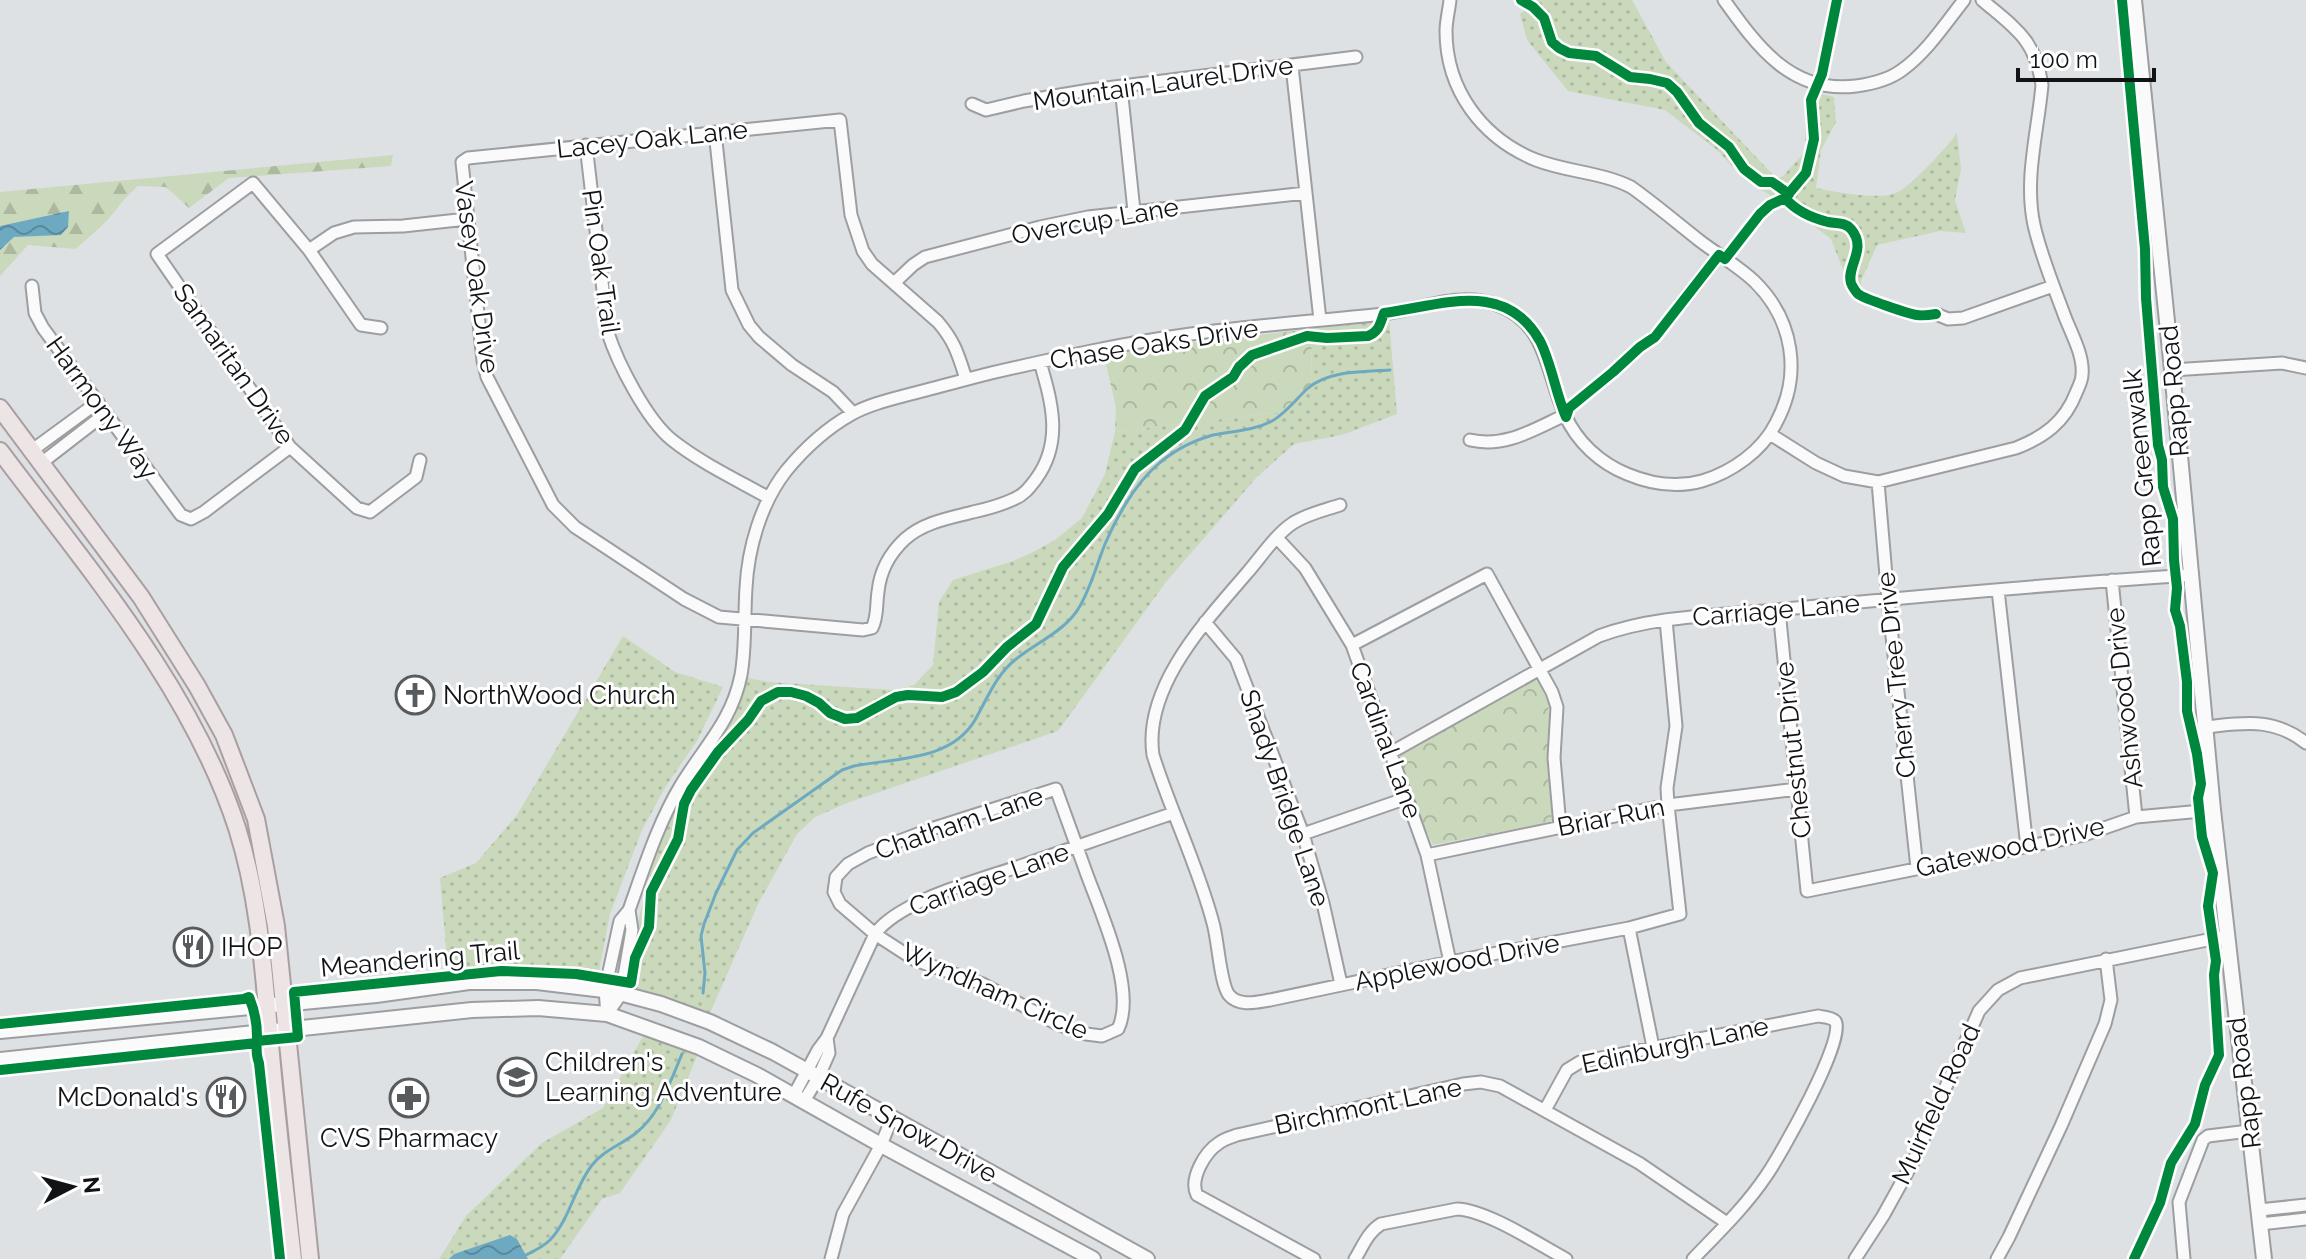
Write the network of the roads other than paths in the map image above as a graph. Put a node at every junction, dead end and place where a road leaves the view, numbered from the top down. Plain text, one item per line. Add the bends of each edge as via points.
1 (1450, 0) edge
2 (1724, 0) edge
3 (1964, 0) edge
4 (1982, 0) edge
5 (2134, 0) edge
6 (1356, 57) dead end
7 (1292, 66) junction
8 (1121, 87) junction
9 (972, 104) dead end
10 (715, 132) junction
11 (586, 145) junction
12 (464, 160) joint
13 (1306, 193) junction
14 (1134, 211) junction
15 (467, 219) junction
16 (309, 250) junction
17 (1719, 255) junction
18 (894, 283) junction
19 (32, 286) dead end
20 (2053, 286) junction
21 (1680, 305) dead end
22 (1936, 314) dead end
23 (1320, 320) junction
24 (381, 328) dead end
25 (1040, 362) junction
26 (2306, 368) edge
27 (2172, 370) junction
28 (966, 379) junction
29 (98, 402) junction
30 (0, 408) edge
31 (106, 413) junction
32 (853, 413) junction
33 (1565, 415) junction
34 (1770, 434) junction
35 (1470, 440) dead end
36 (290, 447) junction
37 (0, 451) edge
38 (36, 457) junction
39 (420, 460) dead end
40 (1878, 482) junction
41 (769, 498) junction
42 (1340, 505) dead end
43 (1277, 538) junction
44 (2191, 575) junction
45 (2112, 580) junction
46 (1998, 590) junction
47 (1888, 599) junction
48 (1779, 610) junction
49 (745, 620) junction
50 (1666, 620) junction
51 (1205, 622) junction
52 (1352, 645) junction
53 (179, 658) junction
54 (1540, 669) junction
55 (159, 671) junction
56 (2205, 727) junction
57 (2306, 743) edge
58 (1392, 752) junction
59 (1797, 789) junction
60 (1407, 798) junction
61 (1668, 805) junction
62 (2213, 810) junction
63 (1174, 813) junction
64 (2136, 817) junction
65 (1560, 826) junction
66 (1303, 834) junction
67 (1077, 846) junction
68 (2027, 847) junction
69 (1427, 855) junction
70 (1917, 868) junction
71 (1807, 891) joint
72 (629, 910) junction
73 (1629, 928) junction
74 (875, 934) junction
75 (2227, 936) junction
76 (2106, 959) junction
77 (1450, 962) junction
78 (1341, 984) junction
79 (605, 990) junction
80 (621, 994) junction
81 (284, 1004) junction
82 (267, 1005) junction
83 (607, 1014) junction
84 (67, 1025) junction
85 (287, 1030) junction
86 (0, 1031) edge
87 (269, 1032) junction
88 (1653, 1047) junction
89 (70, 1053) junction
90 (0, 1060) edge
91 (812, 1075) junction
92 (799, 1098) junction
93 (1545, 1110) junction
94 (892, 1118) junction
95 (2249, 1131) junction
96 (881, 1145) junction
97 (300, 1172) junction
98 (283, 1174) junction
99 (1032, 1196) junction
100 (2306, 1205) edge
101 (2259, 1217) junction
102 (1019, 1218) junction
103 (2306, 1219) edge
104 (1727, 1223) junction
105 (293, 1259) edge
106 (310, 1259) edge
107 (831, 1259) edge
108 (1093, 1259) edge
109 (1147, 1259) edge
110 (1314, 1259) edge
111 (1355, 1259) edge
112 (1566, 1259) edge
113 (1693, 1259) edge
114 (1855, 1259) edge
115 (1997, 1259) edge
116 (2184, 1259) edge
117 (2264, 1259) edge

1 - 17 street, Chase Oaks Drive via 1446,29 1451,70 1479,122 1537,160 1631,187
2 - 3 street via 1774,62 1832,87 1869,84 1901,71
4 - 20 street via 2022,34 2040,71 2031,205
5 - 27 main road, Rapp Road
6 - 7 street, Mountain Laurel Drive
7 - 8 street, Mountain Laurel Drive
7 - 13 street
8 - 9 street, Mountain Laurel Drive via 986,110
8 - 14 street
10 - 11 street, Lacey Oak Lane
10 - 18 street, Lacey Oak Lane via 840,120 857,236 872,264
10 - 32 street via 732,290 749,325
11 - 12 street, Lacey Oak Lane
11 - 41 street, Pin Oak Trail via 608,333 636,392 671,439
12 - 15 street, Vasey Oak Drive
13 - 14 street, Overcup Lane
13 - 23 street
14 - 18 street, Overcup Lane via 939,253 913,265
15 - 16 street via 354,227
15 - 49 street, Vasey Oak Drive via 487,377 553,505 575,527 684,599 719,617
16 - 24 street via 361,325
16 - 36 street, Samaritan Drive via 253,183 157,254
17 - 21 street
17 - 34 street, Chase Oaks Drive via 1755,282 1787,333 1792,385
18 - 28 street via 947,332
19 - 29 street, Harmony Way via 43,328
20 - 22 street via 1963,318
20 - 40 street via 2079,353 2082,376 2063,418 2035,441 2016,448
23 - 25 street, Chase Oaks Drive via 1190,334
23 - 33 street, Chase Oaks Drive via 1460,299 1500,305 1521,318 1540,341
25 - 28 street, Chase Oaks Drive
25 - 49 street, Vasey Oak Drive via 1054,426 1044,468 1015,499 917,530 895,549 884,568 872,628
26 - 27 street via 2282,363
27 - 44 main road, Rapp Road
28 - 32 street, Chase Oaks Drive
29 - 31 street, Harmony Way
29 - 38 street
30 - 38 main road
31 - 36 street, Harmony Way via 181,515 191,519
31 - 38 street
32 - 41 street, Chase Oaks Drive via 807,449
33 - 34 street, Chase Oaks Drive via 1593,454 1647,482 1697,482 1721,474
33 - 35 street via 1522,436 1488,444
34 - 40 street via 1844,476
36 - 39 street, Samaritan Drive via 357,508 370,512 416,477
37 - 55 main road
38 - 53 main road via 141,597
40 - 47 street, Cherry Tree Drive
41 - 49 street, Chase Oaks Drive via 748,566
42 - 43 street via 1293,523
43 - 51 street
43 - 52 street, Cardinal Lane via 1305,568
44 - 45 street, Carriage Lane
44 - 56 main road, Rapp Road
45 - 46 street, Carriage Lane
45 - 64 street, Ashwood Drive
46 - 47 street, Carriage Lane
46 - 68 street
47 - 48 street, Carriage Lane
47 - 70 street, Cherry Tree Drive
48 - 50 street, Carriage Lane
48 - 59 street, Chestnut Drive
49 - 72 street, Chase Oaks Drive via 741,673 728,716 672,802
50 - 54 street, Carriage Lane via 1599,636
50 - 61 street via 1676,726
51 - 63 street via 1170,675 1157,706 1151,742
51 - 66 street, Shady Bridge Lane via 1236,659
52 - 54 street via 1487,574
52 - 58 street, Cardinal Lane
53 - 55 main road
53 - 81 main road via 224,735 256,819 273,903
54 - 58 street, Carriage Lane
54 - 65 street via 1557,707 1554,780
55 - 82 main road via 209,760 237,829 255,902
56 - 57 street via 2262,723
56 - 62 main road, Rapp Road
58 - 60 street, Cardinal Lane
59 - 61 street, Briar Run
59 - 71 street, Chestnut Drive
60 - 66 street
60 - 69 street, Cardinal Lane
61 - 65 street, Briar Run
61 - 73 street, Applewood Drive via 1680,914
62 - 64 street, Gatewood Drive
62 - 75 main road, Rapp Road
63 - 67 street, Carriage Lane
63 - 78 street, Applewood Drive via 1208,904 1229,995 1254,1003
64 - 68 street, Gatewood Drive
65 - 69 street, Briar Run
66 - 78 street, Shady Bridge Lane
67 - 74 street, Carriage Lane via 936,896 894,915
67 - 74 street, Chatham Lane via 1056,789 868,853 836,877 834,892 840,904
67 - 74 street, Wyndham Circle via 1121,980 1122,1020 1111,1034 1057,1024 983,984 915,960
68 - 70 street, Gatewood Drive
69 - 77 street, Cardinal Lane
70 - 71 street, Gatewood Drive
72 - 79 street, Chase Oaks Drive via 620,921
72 - 80 street, Chase Oaks Drive via 632,930
73 - 77 street, Applewood Drive
73 - 88 street
74 - 91 street, Carriage Lane via 827,1038 829,1053
75 - 76 street, Muirfield Road
75 - 95 main road, Rapp Road
76 - 114 street, Muirfield Road via 2020,978 1998,990 1979,1011 1914,1160
76 - 115 street via 2111,1000 2105,1024
77 - 78 street, Applewood Drive
79 - 80 main road, Rufe Snow Drive
79 - 81 main road, Rufe Snow Drive via 469,982
79 - 83 street, Chase Oaks Drive
80 - 83 street, Chase Oaks Drive
80 - 91 main road, Rufe Snow Drive via 715,1024
81 - 82 main road, Rufe Snow Drive
81 - 85 main road
82 - 84 main road, Rufe Snow Drive
82 - 87 main road
83 - 85 main road, Rufe Snow Drive via 472,1010
83 - 92 main road, Rufe Snow Drive via 710,1052
84 - 86 main road, Rufe Snow Drive
84 - 89 main road
85 - 87 main road, Rufe Snow Drive
85 - 97 main road
87 - 89 main road, Rufe Snow Drive
87 - 98 main road
88 - 93 street, Edinburgh Lane via 1572,1065
88 - 104 street, Edinburgh Lane via 1818,1016 1836,1022 1827,1062 1766,1177
89 - 90 main road, Rufe Snow Drive
91 - 92 street, Carriage Lane
91 - 94 main road, Rufe Snow Drive
92 - 96 main road, Rufe Snow Drive
93 - 104 street, Birchmont Lane via 1639,1163
93 - 110 street, Birchmont Lane via 1481,1082 1237,1135 1215,1145 1194,1189 1203,1200
94 - 96 street
94 - 99 main road, Rufe Snow Drive
95 - 101 main road, Rapp Road
95 - 116 street via 2203,1140 2179,1202
96 - 102 main road, Rufe Snow Drive
96 - 107 street via 843,1214
97 - 98 main road
97 - 106 main road
98 - 105 main road
99 - 102 main road
99 - 109 main road, Rufe Snow Drive
100 - 101 street
101 - 103 street
101 - 117 main road, Rapp Road
102 - 108 main road, Rufe Snow Drive
104 - 113 street
111 - 112 street via 1381,1224 1457,1209 1489,1218

